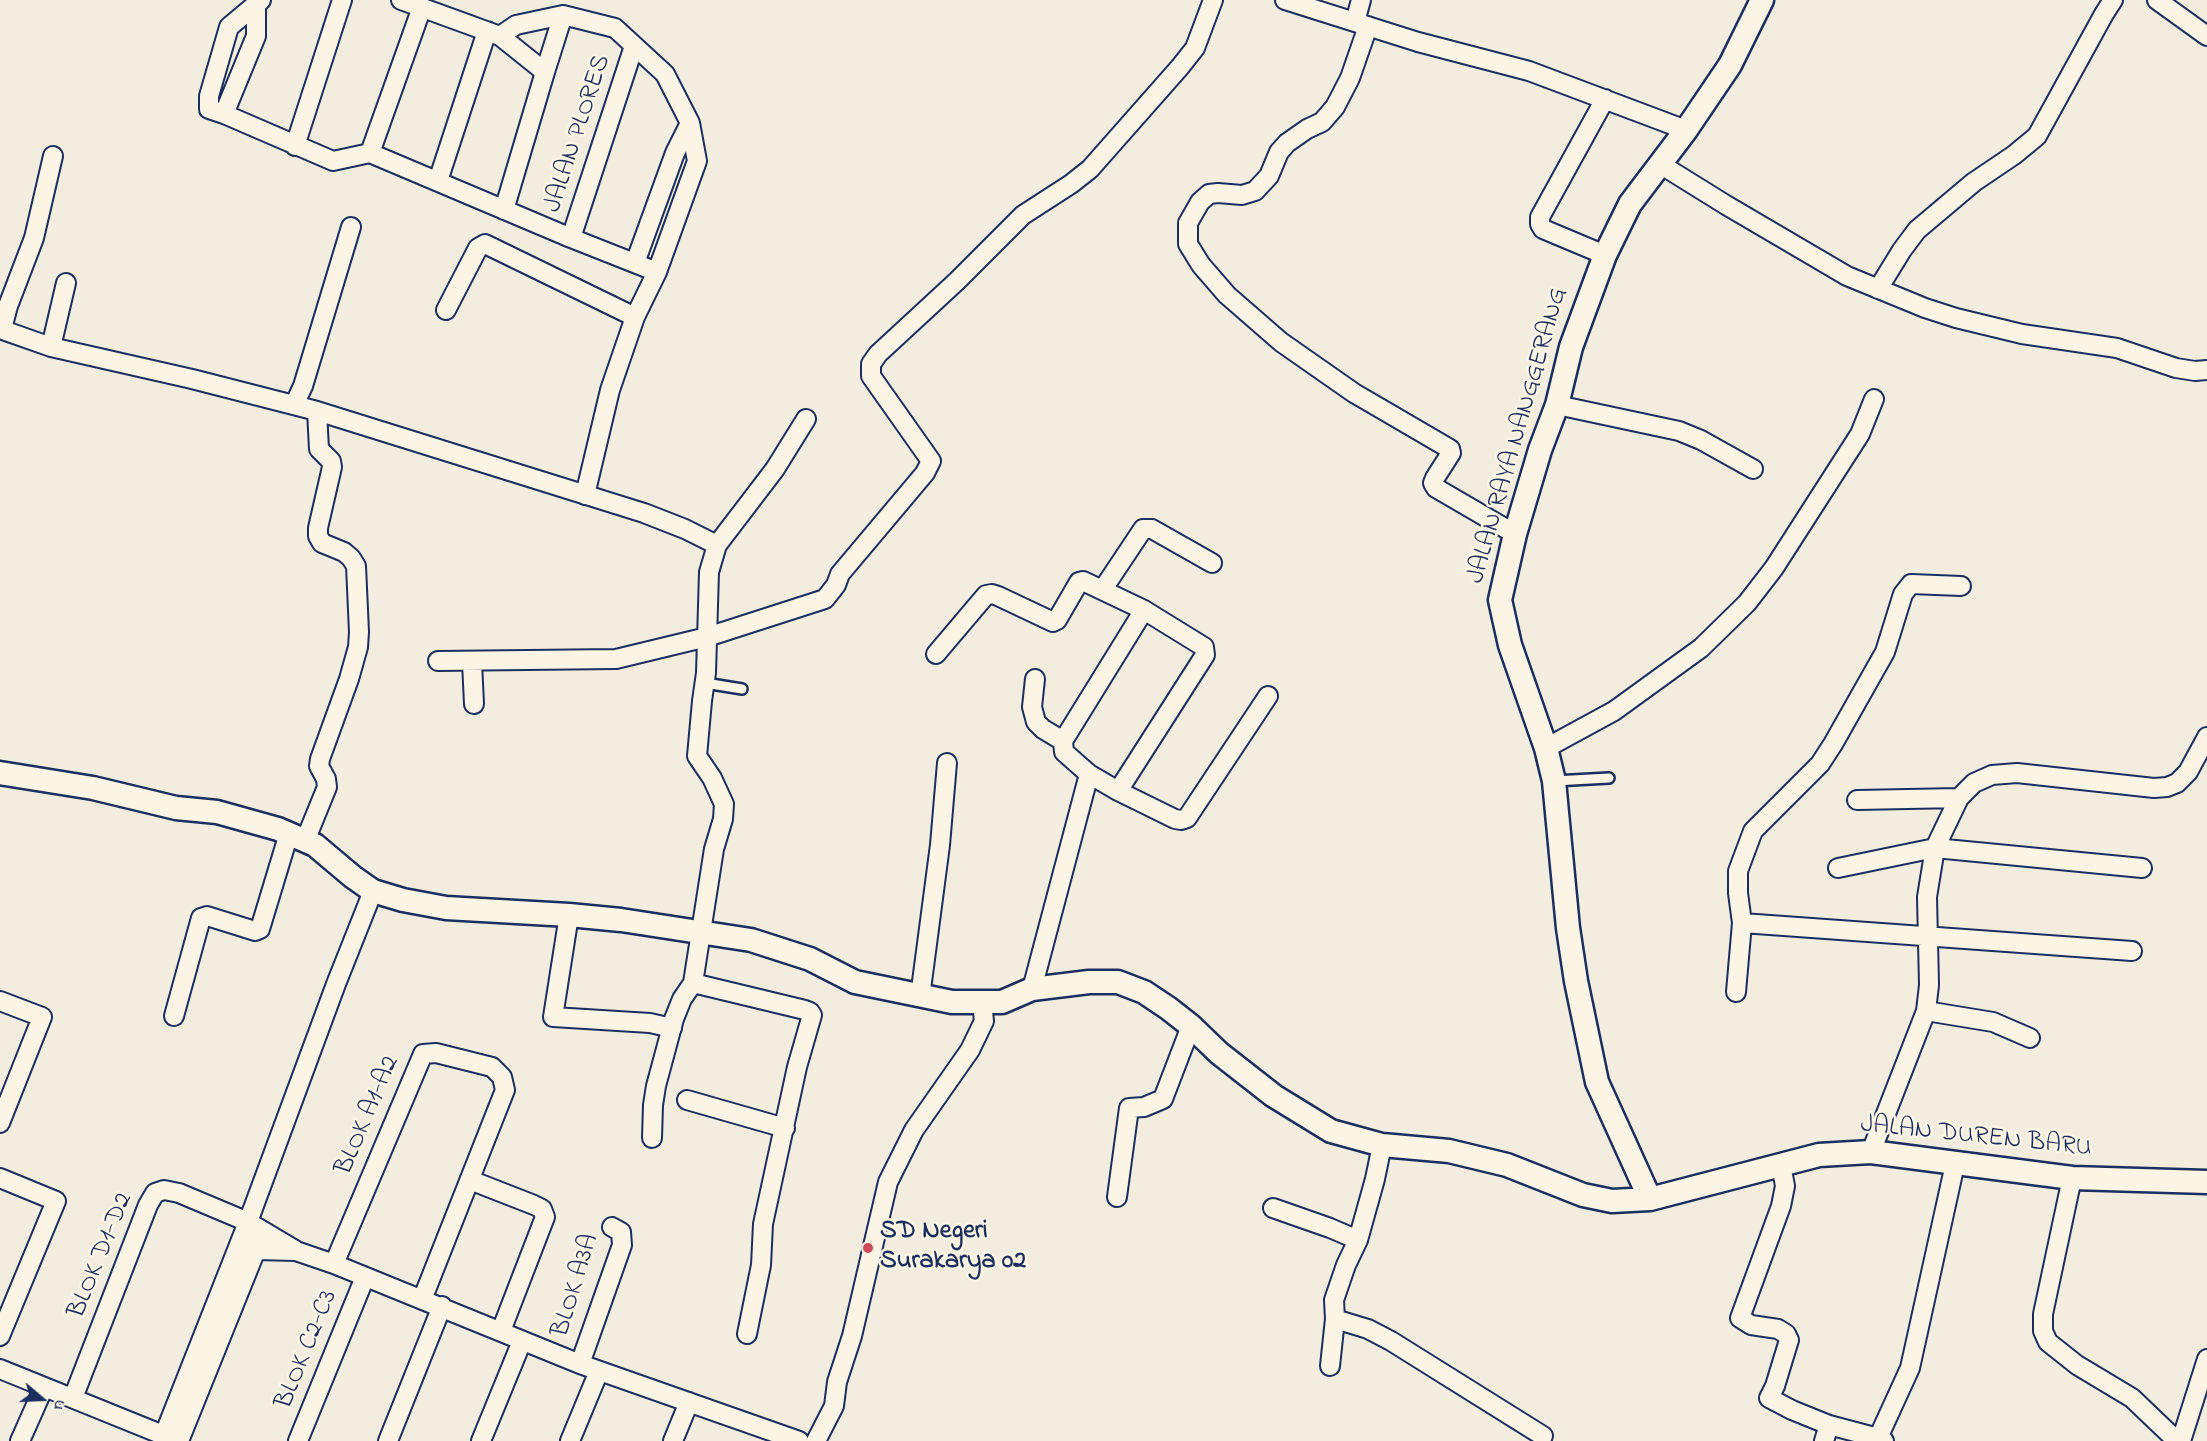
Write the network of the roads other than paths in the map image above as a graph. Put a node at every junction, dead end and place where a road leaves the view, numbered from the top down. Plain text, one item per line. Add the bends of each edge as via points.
1 (342, 0) edge
2 (401, 0) edge
3 (1213, 0) edge
4 (1285, 0) edge
5 (1361, 0) edge
6 (1762, 0) edge
7 (2113, 0) edge
8 (2157, 0) edge
9 (259, 1) edge
10 (422, 7) junction
11 (563, 15) junction
12 (1362, 24) junction
13 (493, 34) junction
14 (2207, 36) edge
15 (634, 46) junction
16 (545, 72) junction
17 (1605, 99) junction
18 (224, 114) junction
19 (690, 123) junction
20 (1686, 130) junction
21 (295, 146) junction
22 (370, 153) junction
23 (53, 156) dead end
24 (1660, 164) junction
25 (438, 181) junction
26 (504, 210) junction
27 (351, 227) dead end
28 (571, 238) junction
29 (1605, 255) junction
30 (635, 263) junction
31 (657, 272) junction
32 (66, 283) dead end
33 (1878, 289) junction
34 (446, 310) dead end
35 (635, 316) junction
36 (1, 329) edge
37 (51, 347) junction
38 (2207, 370) edge
39 (1874, 399) dead end
40 (294, 405) junction
41 (1557, 405) junction
42 (316, 411) junction
43 (806, 419) dead end
44 (1753, 469) dead end
45 (585, 495) junction
46 (1515, 534) junction
47 (717, 545) junction
48 (1212, 563) dead end
49 (1961, 586) dead end
50 (1103, 589) junction
51 (1144, 610) junction
52 (707, 637) junction
53 (936, 654) dead end
54 (438, 661) dead end
55 (472, 662) junction
56 (1035, 679) dead end
57 (705, 683) junction
58 (742, 689) dead end
59 (1268, 696) dead end
60 (474, 704) dead end
61 (2207, 737) edge
62 (1063, 741) junction
63 (1546, 748) junction
64 (947, 763) dead end
65 (0, 773) edge
66 (1089, 774) junction
67 (1609, 778) dead end
68 (1554, 781) junction
69 (1118, 791) junction
70 (1959, 798) junction
71 (1857, 800) dead end
72 (297, 837) junction
73 (1935, 848) junction
74 (1838, 867) dead end
75 (2142, 868) dead end
76 (373, 891) junction
77 (570, 915) junction
78 (1742, 923) junction
79 (701, 931) junction
80 (1928, 936) junction
81 (2132, 951) dead end
82 (693, 984) junction
83 (1032, 989) junction
84 (1736, 992) dead end
85 (920, 997) junction
86 (0, 1001) edge
87 (982, 1003) junction
88 (1926, 1008) junction
89 (174, 1016) dead end
90 (1191, 1026) junction
91 (672, 1028) junction
92 (2030, 1038) dead end
93 (687, 1100) dead end
94 (0, 1123) edge
95 (785, 1128) junction
96 (652, 1137) dead end
97 (1382, 1144) junction
98 (1871, 1152) junction
99 (1955, 1164) junction
100 (1781, 1165) junction
101 (0, 1178) edge
102 (2072, 1178) junction
103 (470, 1180) junction
104 (2207, 1182) edge
105 (1117, 1197) dead end
106 (1650, 1199) junction
107 (1273, 1208) dead end
108 (248, 1222) junction
109 (612, 1227) dead end
110 (1358, 1240) junction
111 (256, 1250) junction
112 (296, 1251) junction
113 (334, 1264) junction
114 (365, 1277) junction
115 (422, 1300) junction
116 (442, 1306) junction
117 (1335, 1319) junction
118 (501, 1331) junction
119 (747, 1334) dead end
120 (0, 1336) edge
121 (522, 1341) junction
122 (2207, 1359) edge
123 (580, 1364) junction
124 (1330, 1366) dead end
125 (0, 1369) edge
126 (599, 1371) junction
127 (44, 1387) junction
128 (73, 1398) junction
129 (688, 1402) junction
130 (1826, 1433) edge
131 (1543, 1436) dead end
132 (173, 1439) edge
133 (1881, 1440) edge
134 (20, 1441) edge
135 (298, 1441) edge
136 (388, 1441) edge
137 (481, 1441) edge
138 (570, 1441) edge
139 (673, 1441) edge
140 (799, 1441) edge
141 (816, 1441) edge
142 (2179, 1441) edge

1 - 21 street
2 - 10 street
3 - 52 street via 1194,48 1090,169 1023,216 878,354 871,376 931,461 840,574 831,592 814,603
4 - 12 street
5 - 12 street
6 - 20 street, JALAN RAYA NANGGERANG via 1730,64
7 - 33 street via 2037,136 1917,230
8 - 14 street
9 - 18 street via 256,36
9 - 18 street via 229,27 209,96 209,110
10 - 13 street
10 - 22 street
11 - 13 street
11 - 15 street via 615,28
11 - 16 street
12 - 17 street via 1529,71
12 - 46 street via 1350,78 1335,107 1322,122 1287,143 1269,176 1255,191 1242,195 1209,194 1200,202 1188,223 1188,244 1227,295 1281,342 1354,393 1450,449 1435,477 1436,488
13 - 16 street
13 - 25 street
15 - 19 street via 664,74
15 - 28 street, JALAN PLORES
16 - 26 street
17 - 20 street
17 - 29 street via 1540,217 1543,229
18 - 21 street
19 - 30 street
19 - 31 street via 697,161
20 - 24 street, JALAN RAYA NANGGERANG
21 - 22 street via 333,161
22 - 25 street
23 - 36 street via 34,238
24 - 29 street, JALAN RAYA NANGGERANG via 1630,204
24 - 33 street via 1808,254
25 - 26 street
26 - 28 street
27 - 40 street
28 - 30 street
29 - 41 street, JALAN RAYA NANGGERANG via 1571,347
30 - 31 street
31 - 35 street
32 - 37 street
33 - 38 street via 1987,327 2117,348 2176,368
34 - 35 street via 478,248 485,244
35 - 45 street via 610,390
36 - 37 street
37 - 40 street
39 - 63 street via 1860,434 1747,603 1701,648 1614,711
40 - 42 street
41 - 44 street via 1679,431
41 - 46 street, JALAN RAYA NANGGERANG
42 - 45 street
42 - 72 street via 319,448 332,467 318,536 322,543 344,552 356,566 359,632 349,679 320,759 327,787
43 - 47 street via 775,469
45 - 47 street via 644,513
46 - 63 street, JALAN RAYA NANGGERANG via 1500,600 1510,645
47 - 52 street via 709,572
48 - 50 street via 1152,529 1143,529
49 - 78 street via 1911,584 1903,594 1885,652 1833,744 1820,764 1753,831 1738,871
50 - 51 street
50 - 53 street via 1079,582 1053,622 998,596 986,595
51 - 62 street
51 - 69 street via 1203,647 1205,655
52 - 55 street via 616,659
52 - 57 street
54 - 55 street
55 - 60 street
56 - 62 street via 1032,707 1036,722
57 - 58 lane
57 - 79 street via 697,756 724,804
59 - 69 street via 1187,818 1175,819
61 - 70 street via 2188,772 2167,787 2017,773 1992,775 1974,783
62 - 66 street via 1065,752
63 - 68 street, JALAN RAYA NANGGERANG
64 - 85 street
65 - 72 street, JALAN DUREN BARU via 93,788 176,808 217,812
66 - 69 street
66 - 83 street
67 - 68 lane
68 - 106 street, JALAN RAYA NANGGERANG via 1568,927 1598,1082
70 - 71 street
70 - 73 street
72 - 76 street, JALAN DUREN BARU via 315,845
72 - 89 street via 260,928 255,931 207,916 201,918
73 - 74 street
73 - 75 street
73 - 80 street via 1927,897
76 - 77 street, JALAN DUREN BARU via 446,909
76 - 108 street
77 - 79 street, JALAN DUREN BARU
77 - 91 street via 553,1017
78 - 80 street
78 - 84 street
79 - 82 street
79 - 85 street, JALAN DUREN BARU via 751,940 810,959 855,982
80 - 81 street
80 - 88 street
82 - 91 street via 682,999
82 - 95 street via 810,1012
83 - 87 street, JALAN DUREN BARU via 1002,1002
83 - 90 street, JALAN DUREN BARU via 1118,982 1144,992
85 - 87 street, JALAN DUREN BARU
86 - 94 street via 42,1017
87 - 141 street via 984,1021 970,1050 920,1120 888,1182 834,1406
88 - 92 street via 1993,1022
88 - 98 street
90 - 97 street, JALAN DUREN BARU via 1274,1096 1331,1131
90 - 105 street via 1163,1099 1129,1108
91 - 96 street via 656,1086
93 - 95 street
95 - 119 street via 763,1224 761,1264
97 - 106 street, JALAN DUREN BARU via 1449,1151 1507,1165 1583,1195 1612,1201
97 - 110 street
98 - 99 street, JALAN DUREN BARU
98 - 100 street, JALAN DUREN BARU via 1819,1155
99 - 102 street, JALAN DUREN BARU
99 - 133 street via 1910,1368
100 - 106 street, JALAN DUREN BARU
100 - 130 street via 1785,1186 1780,1206 1740,1318 1786,1334 1789,1340 1769,1398
101 - 120 street via 56,1201
102 - 104 street, JALAN DUREN BARU
102 - 142 street via 2043,1314 2043,1331 2048,1342 2077,1365 2132,1398
103 - 113 street, BLOK A1-A2 via 505,1090 502,1077 492,1067 436,1053 423,1054
103 - 115 street, BLOK A1-A2
103 - 118 street via 534,1205 542,1209 545,1217
107 - 110 street
108 - 111 street
108 - 112 street
108 - 128 street, BLOK D1-D2 via 180,1193 155,1193
108 - 132 street
109 - 123 street, BLOK A3A via 621,1232 622,1245
110 - 117 street via 1334,1300
111 - 112 street
111 - 132 street
112 - 113 street
113 - 114 street
114 - 115 street
114 - 135 street, BLOK C2-C3
115 - 116 street
116 - 118 street
116 - 136 street
117 - 124 street
117 - 131 street via 1392,1341
118 - 121 street
121 - 123 street
121 - 137 street
122 - 142 street
123 - 126 street
125 - 127 street
126 - 129 street
126 - 138 street
127 - 128 street
127 - 134 street
128 - 132 street
129 - 139 street
129 - 140 street
130 - 133 street

